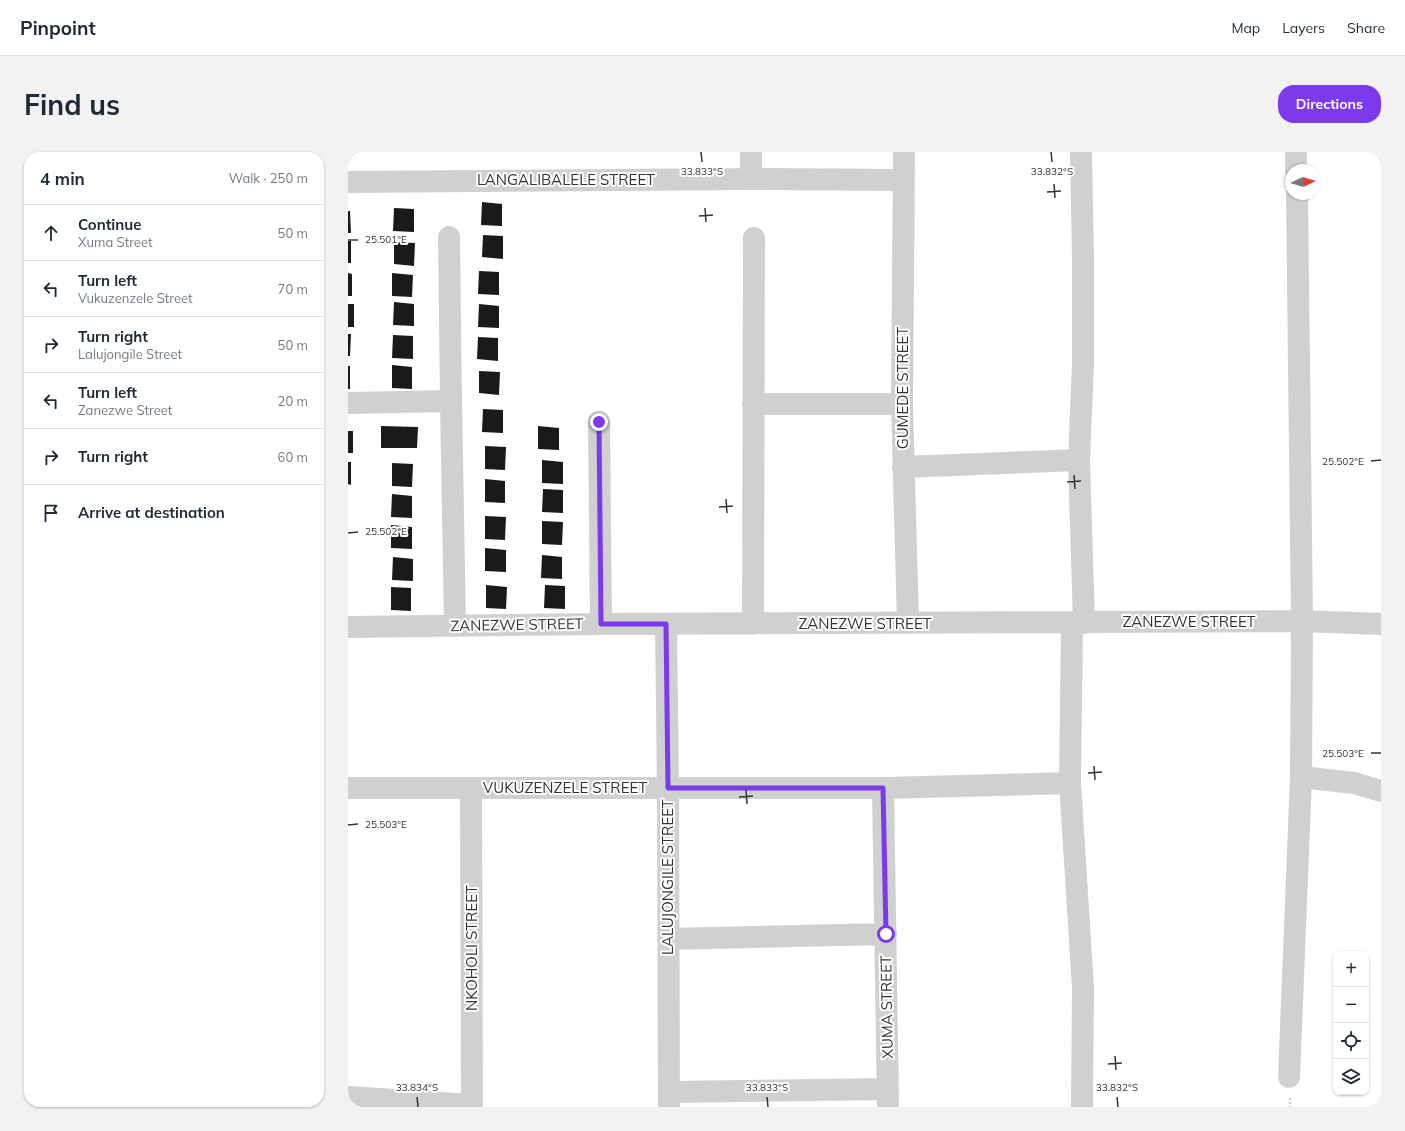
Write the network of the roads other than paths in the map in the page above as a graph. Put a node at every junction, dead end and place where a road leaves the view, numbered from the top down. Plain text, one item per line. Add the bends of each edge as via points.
1 (751, 152) edge
2 (904, 152) edge
3 (1081, 152) edge
4 (1296, 152) edge
5 (1296, 164) edge
6 (751, 179) junction
7 (904, 180) junction
8 (348, 182) edge
9 (1296, 200) edge
10 (448, 237) dead end
11 (754, 238) dead end
12 (450, 401) junction
13 (348, 403) edge
14 (753, 404) junction
15 (902, 404) junction
16 (599, 422) dead end
17 (1079, 460) junction
18 (903, 467) junction
19 (1302, 621) junction
20 (1078, 622) junction
21 (601, 624) junction
22 (666, 624) junction
23 (753, 624) junction
24 (908, 624) junction
25 (1381, 624) edge
26 (455, 626) junction
27 (348, 627) edge
28 (1301, 777) junction
29 (1070, 783) junction
30 (348, 788) edge
31 (668, 788) junction
32 (883, 788) junction
33 (471, 789) junction
34 (1381, 791) edge
35 (886, 934) junction
36 (668, 939) junction
37 (1289, 1077) dead end
38 (348, 1097) edge
39 (888, 1098) edge
40 (669, 1099) edge
41 (472, 1106) edge
42 (1082, 1107) edge

1 - 6 street
2 - 7 street, GUMEDE STREET
3 - 17 street via 1083,357
4 - 5 street
6 - 7 street, LANGALIBALELE STREET
6 - 8 street, LANGALIBALELE STREET
7 - 15 street, GUMEDE STREET
9 - 19 street
10 - 12 street
11 - 14 street
12 - 13 street
12 - 26 street
14 - 15 street
14 - 23 street
15 - 18 street, GUMEDE STREET
16 - 21 street
17 - 18 street
17 - 20 street
18 - 24 street, GUMEDE STREET
19 - 20 street, ZANEZWE STREET
19 - 25 street, ZANEZWE STREET
19 - 28 street
20 - 24 street, ZANEZWE STREET
20 - 29 street
21 - 22 street, ZANEZWE STREET
21 - 26 street, ZANEZWE STREET
22 - 23 street, ZANEZWE STREET
22 - 31 street, LALUJONGILE STREET
23 - 24 street, ZANEZWE STREET
26 - 27 street, ZANEZWE STREET
28 - 34 street via 1354,783
28 - 37 street
29 - 32 street, VUKUZENZELE STREET
29 - 42 street via 1083,988
30 - 33 street, VUKUZENZELE STREET
31 - 32 street, VUKUZENZELE STREET
31 - 33 street, VUKUZENZELE STREET
31 - 36 street, LALUJONGILE STREET
32 - 35 street, XUMA STREET
33 - 41 street, NKOHOLI STREET
35 - 36 street
35 - 39 street, XUMA STREET
36 - 40 street, LALUJONGILE STREET
38 - 41 street
39 - 40 street

